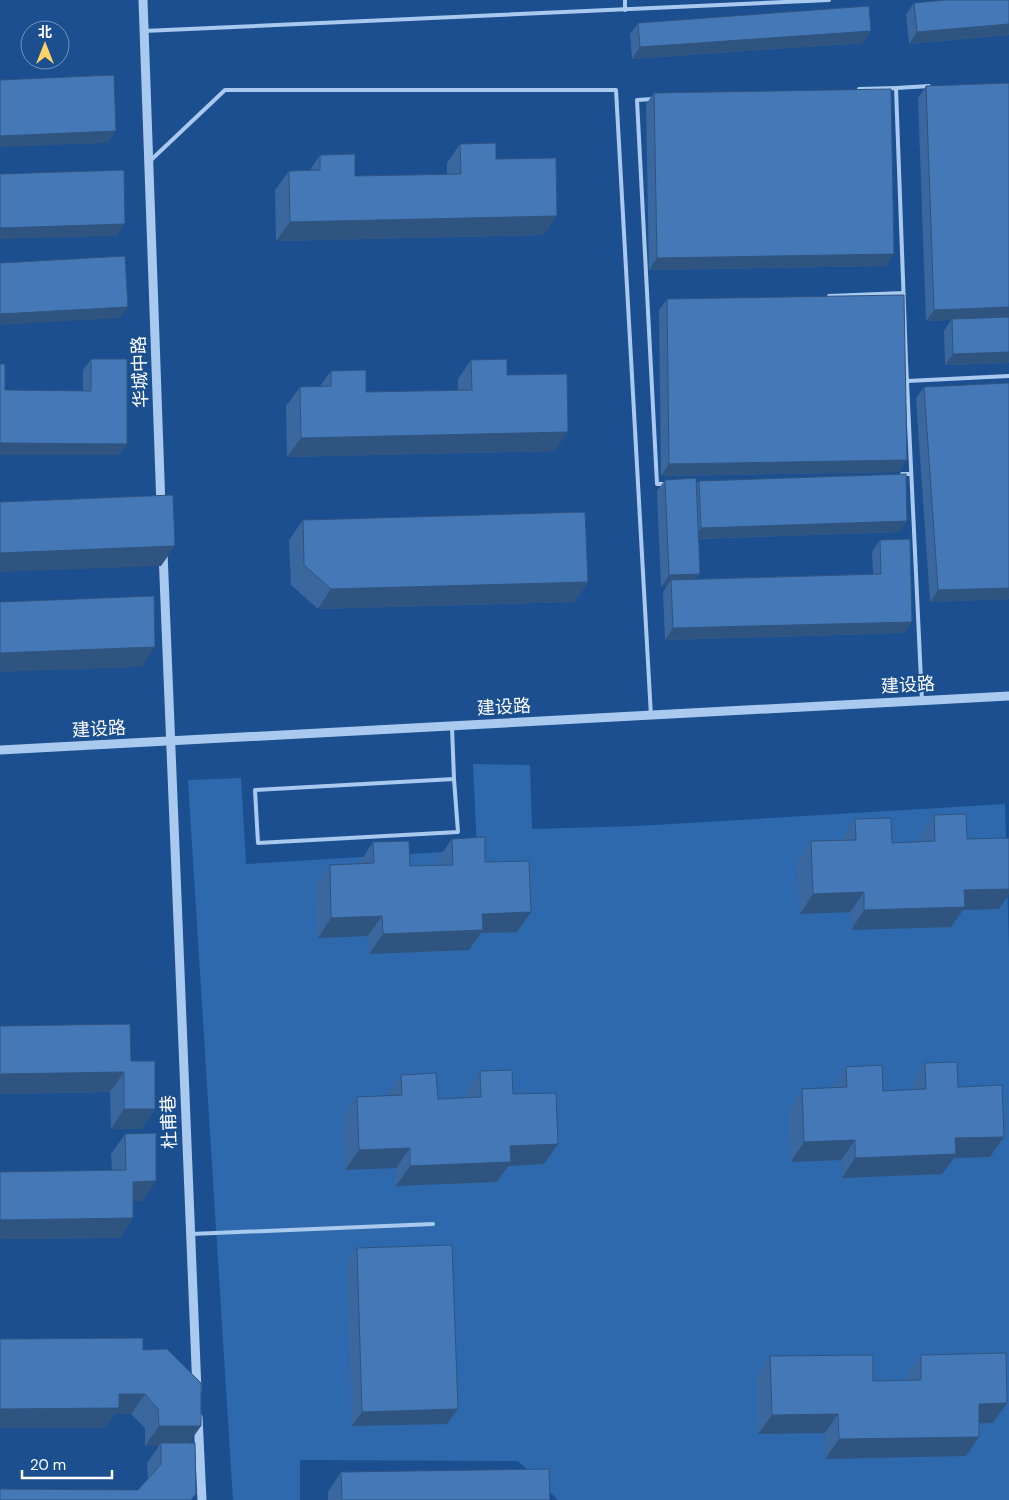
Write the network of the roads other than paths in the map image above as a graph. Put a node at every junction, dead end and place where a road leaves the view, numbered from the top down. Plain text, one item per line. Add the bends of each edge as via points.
1 (143, 0) edge
2 (624, 0) edge
3 (830, 0) edge
4 (625, 10) junction
5 (144, 31) junction
6 (934, 86) edge
7 (896, 88) junction
8 (856, 90) edge
9 (657, 99) edge
10 (149, 162) junction
11 (904, 293) junction
12 (826, 296) edge
13 (1009, 376) edge
14 (907, 381) junction
15 (901, 474) edge
16 (911, 474) junction
17 (667, 484) edge
18 (161, 513) edge
19 (162, 542) edge
20 (1009, 696) edge
21 (922, 701) junction
22 (650, 716) junction
23 (452, 727) junction
24 (169, 742) junction
25 (0, 750) edge
26 (454, 779) junction
27 (433, 1224) dead end
28 (191, 1234) junction
29 (198, 1402) edge
30 (198, 1411) edge
31 (202, 1500) edge

1 - 5 street, 华城中路
2 - 4 lane
3 - 4 lane
4 - 5 lane
5 - 10 street, 华城中路
6 - 7 lane
7 - 8 lane
7 - 11 lane
9 - 17 lane via 637,100 657,484
10 - 18 street, 华城中路
10 - 22 lane via 225,90 616,90
11 - 12 lane
11 - 14 lane
13 - 14 lane
14 - 16 lane
15 - 16 lane
16 - 21 lane
19 - 24 street
20 - 21 street, 建设路
21 - 22 street, 建设路
22 - 23 street, 建设路
23 - 24 street, 建设路
23 - 26 lane
24 - 25 street, 建设路
24 - 28 street, 杜甫巷
26 - 26 lane via 458,832 258,843 255,790
27 - 28 lane
28 - 29 street, 杜甫巷
30 - 31 street

